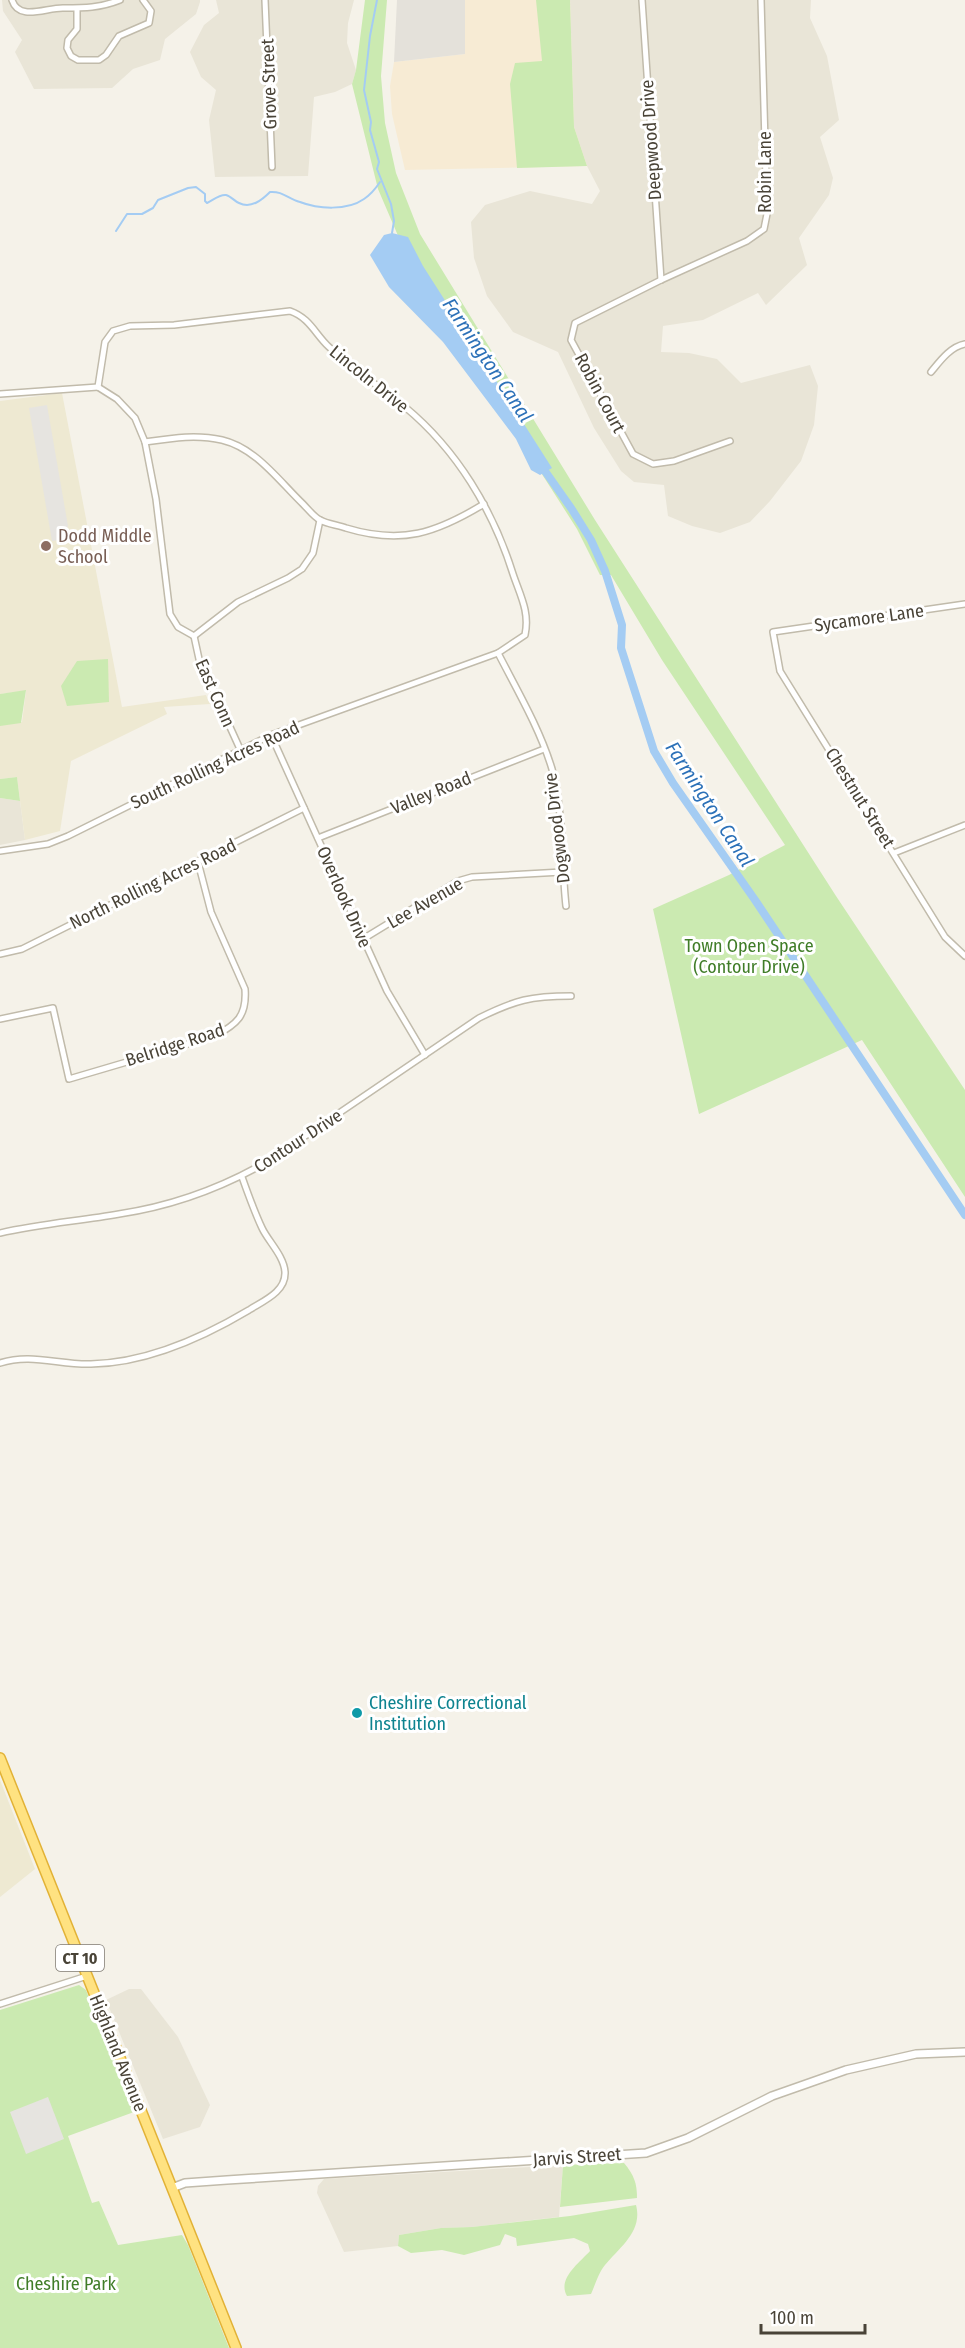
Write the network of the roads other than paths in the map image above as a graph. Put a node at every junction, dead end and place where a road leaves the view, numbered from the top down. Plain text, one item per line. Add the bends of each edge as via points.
1 (12, 0) edge
2 (120, 0) edge
3 (143, 0) edge
4 (265, 0) edge
5 (642, 0) edge
6 (762, 0) edge
7 (77, 9) junction
8 (272, 167) dead end
9 (661, 280) junction
10 (965, 344) edge
11 (931, 372) dead end
12 (98, 387) junction
13 (0, 394) edge
14 (730, 441) dead end
15 (145, 442) junction
16 (484, 504) junction
17 (320, 520) junction
18 (965, 604) edge
19 (773, 632) joint
20 (194, 636) junction
21 (498, 653) junction
22 (271, 735) junction
23 (240, 749) junction
24 (544, 749) junction
25 (303, 808) junction
26 (965, 825) edge
27 (318, 838) junction
28 (0, 851) edge
29 (894, 853) junction
30 (198, 862) junction
31 (562, 872) junction
32 (566, 906) dead end
33 (363, 939) junction
34 (0, 954) edge
35 (965, 956) edge
36 (572, 996) dead end
37 (0, 1019) edge
38 (426, 1054) junction
39 (242, 1176) junction
40 (0, 1233) edge
41 (0, 1363) edge
42 (0, 1758) edge
43 (87, 1976) junction
44 (0, 2004) edge
45 (965, 2052) edge
46 (172, 2188) junction
47 (236, 2348) edge

1 - 7 street via 22,12
2 - 7 street
3 - 7 street via 151,11 149,23 119,36 106,55 92,61 78,60 67,48 77,29
4 - 8 street, Grove Street
5 - 9 street, Deepwood Drive
6 - 9 street, Robin Lane via 767,214 764,229 747,241
9 - 14 street, Robin Court via 575,323 571,340 633,454 653,464 674,461
10 - 11 street via 943,357
12 - 13 street
12 - 15 street via 117,399 135,418
12 - 16 street, Lincoln Drive via 105,342 113,331 130,326 174,325 290,311 302,315 328,347 407,408 435,435
15 - 17 street via 187,435 223,440 246,450
15 - 20 street via 170,614 178,627
16 - 17 street via 449,525 393,536 362,533
16 - 21 street, Lincoln Drive via 506,551 528,620 525,635
17 - 20 street via 313,553 302,569 238,602
18 - 19 street, Sycamore Lane
19 - 29 street, Chestnut Street via 780,671
20 - 23 street, East Conn via 199,659
21 - 22 street, South Rolling Acres Road
21 - 24 street, Dogwood Drive
22 - 23 street, South Rolling Acres Road
22 - 25 street, Overlook Drive
23 - 28 street, South Rolling Acres Road via 68,836 48,844
24 - 27 street, Valley Road
24 - 31 street, Dogwood Drive via 558,806
25 - 27 street, Overlook Drive
25 - 30 street, North Rolling Acres Road
26 - 29 street
27 - 33 street, Overlook Drive
29 - 35 street, Chestnut Street via 945,937
30 - 34 street, North Rolling Acres Road via 22,949
30 - 37 street, Belridge Road via 211,912 245,989 242,1016 231,1027 215,1036 69,1078 53,1008
31 - 32 street, Dogwood Drive
31 - 33 street, Lee Avenue via 458,881
33 - 38 street, Overlook Drive via 387,991
36 - 38 street, Contour Drive via 541,996 509,1003 478,1018
38 - 39 street, Contour Drive
39 - 40 street, Contour Drive via 206,1191 122,1214
39 - 41 street via 262,1229 285,1273 273,1296 203,1336 170,1348 92,1364 28,1358
42 - 43 highway, Highland Avenue / CT 10
43 - 44 street
43 - 46 highway, Highland Avenue / CT 10
45 - 46 street, Jarvis Street via 916,2054 846,2070 772,2096 688,2138 646,2153 185,2183
46 - 47 highway, Highland Avenue / CT 10

